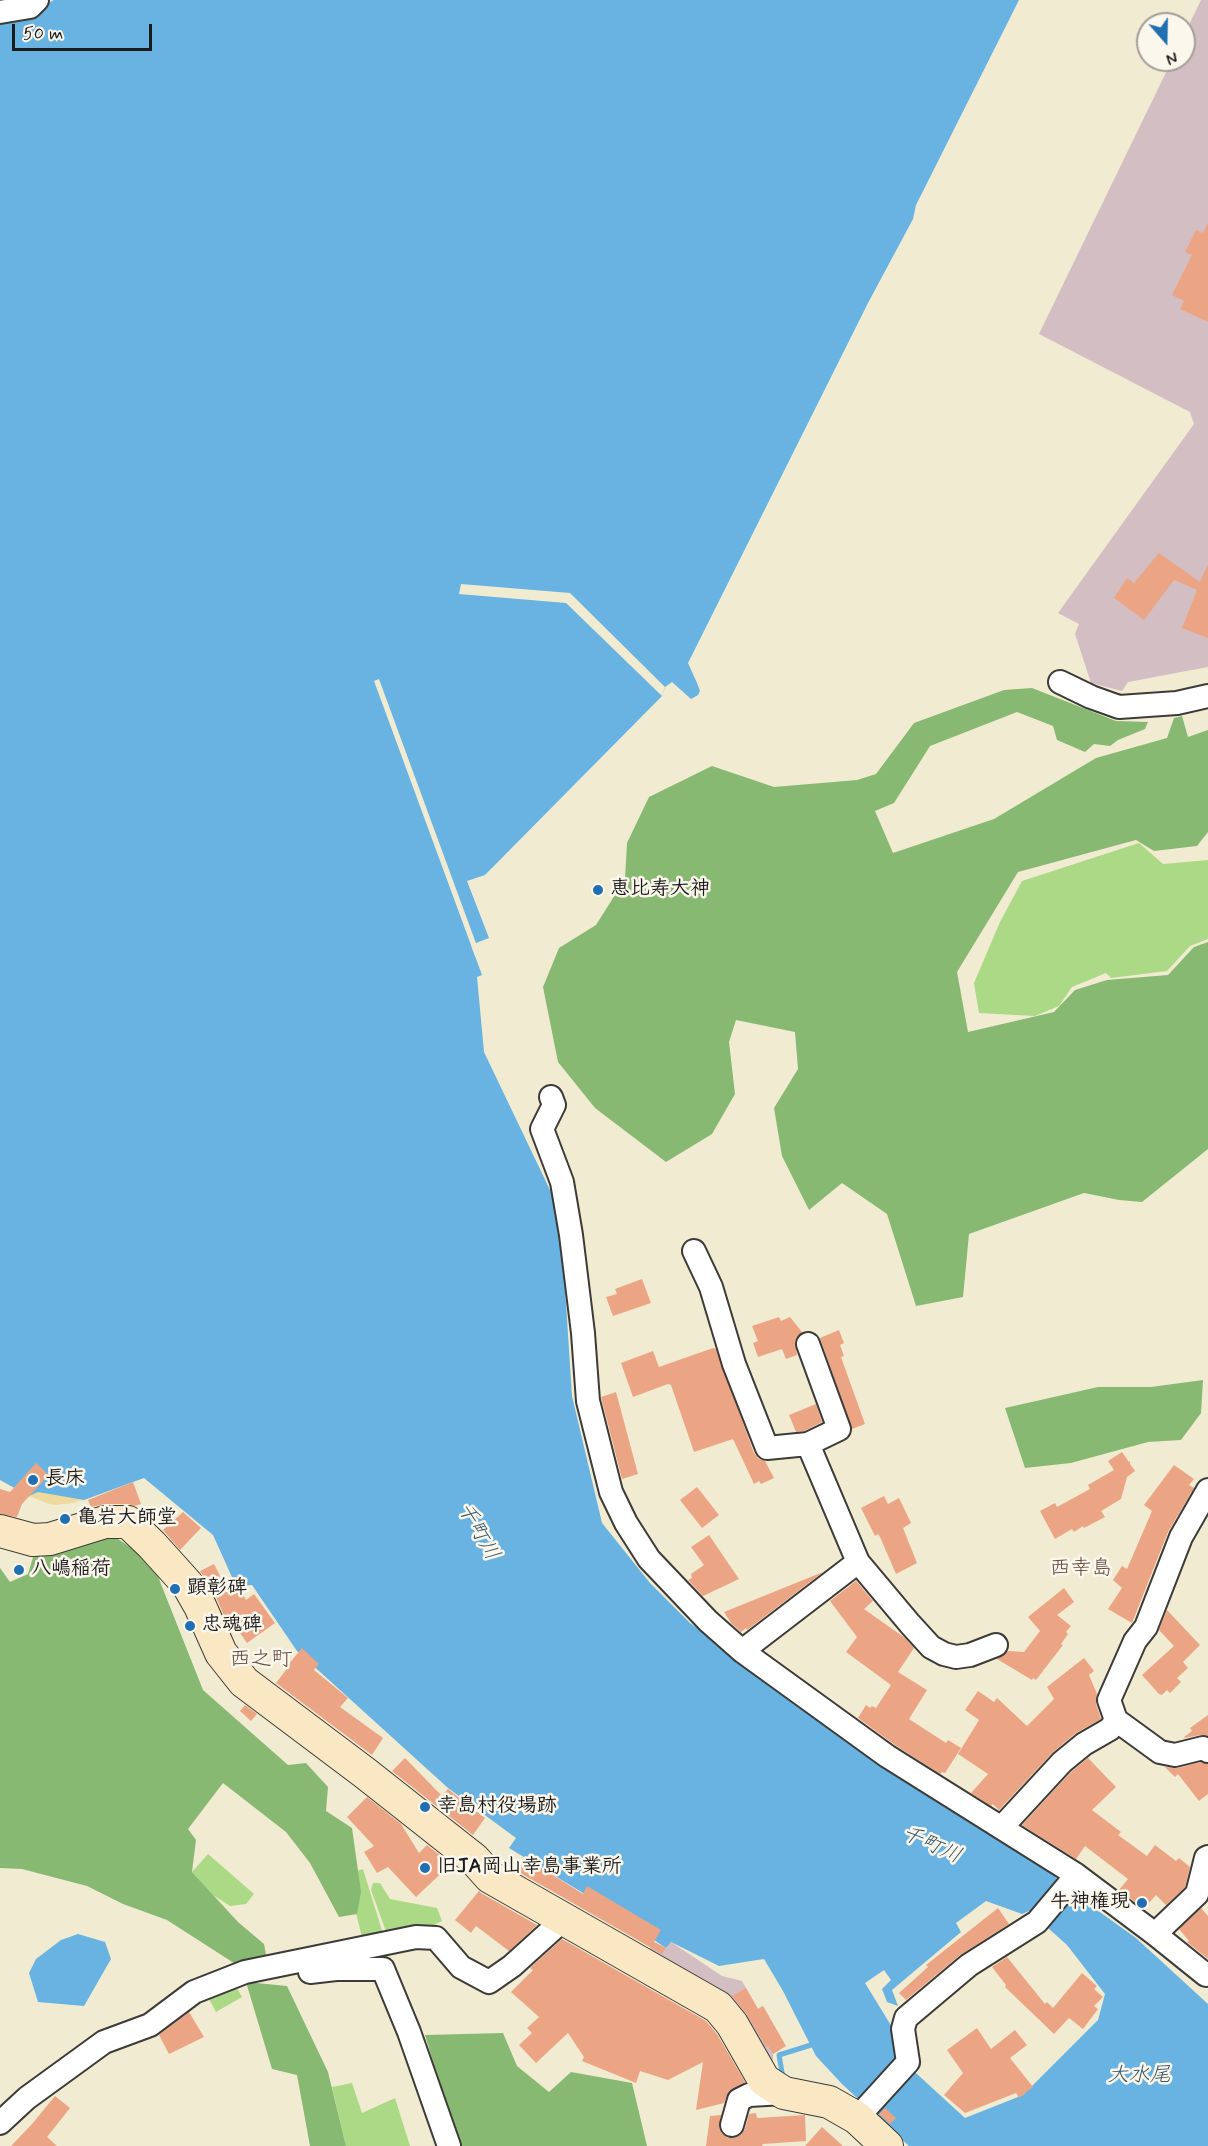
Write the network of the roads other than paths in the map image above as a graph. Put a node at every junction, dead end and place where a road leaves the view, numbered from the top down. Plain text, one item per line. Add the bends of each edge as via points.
1 (37, 0) edge
2 (0, 12) edge
3 (1060, 682) dead end
4 (1208, 696) edge
5 (551, 1097) dead end
6 (694, 1251) dead end
7 (808, 1344) dead end
8 (808, 1444) junction
9 (1208, 1490) edge
10 (0, 1531) edge
11 (858, 1562) junction
12 (996, 1645) dead end
13 (742, 1651) junction
14 (1116, 1720) junction
15 (1208, 1750) edge
16 (1002, 1827) junction
17 (1208, 1857) edge
18 (1072, 1879) junction
19 (564, 1919) junction
20 (1155, 1934) junction
21 (245, 1972) junction
22 (1207, 1975) edge
23 (784, 2093) junction
24 (860, 2115) junction
25 (0, 2123) edge
26 (732, 2125) dead end
27 (449, 2146) edge
28 (887, 2146) edge

1 - 2 street via 30,7
3 - 4 street via 1119,707 1177,703
5 - 13 street via 554,1105 542,1129 562,1182 583,1334 586,1390 611,1492 649,1559
6 - 8 street via 711,1287 734,1364 766,1448
7 - 8 street via 839,1429
8 - 11 street
9 - 14 street via 1181,1537 1146,1626 1135,1641 1109,1700
10 - 19 main road via 33,1540 50,1539 105,1522 128,1522 188,1585 220,1653 244,1682 365,1773 490,1876
11 - 12 street via 932,1647 956,1657
11 - 13 street
13 - 16 street via 887,1756
14 - 15 street via 1160,1752 1175,1755
14 - 16 street via 1110,1729 1062,1762
16 - 18 street
17 - 20 street via 1197,1894
18 - 20 street
18 - 24 street via 1037,1922 969,1965 906,2018 903,2029 908,2062
19 - 21 street via 489,1982 460,1967 436,1938 416,1936
19 - 23 main road via 718,2007 764,2080
20 - 22 street
21 - 25 street via 194,1992 150,2025 104,2042 27,2098
21 - 27 street via 383,1970
23 - 24 main road via 829,2102
23 - 26 street via 749,2095 739,2100
24 - 28 main road

